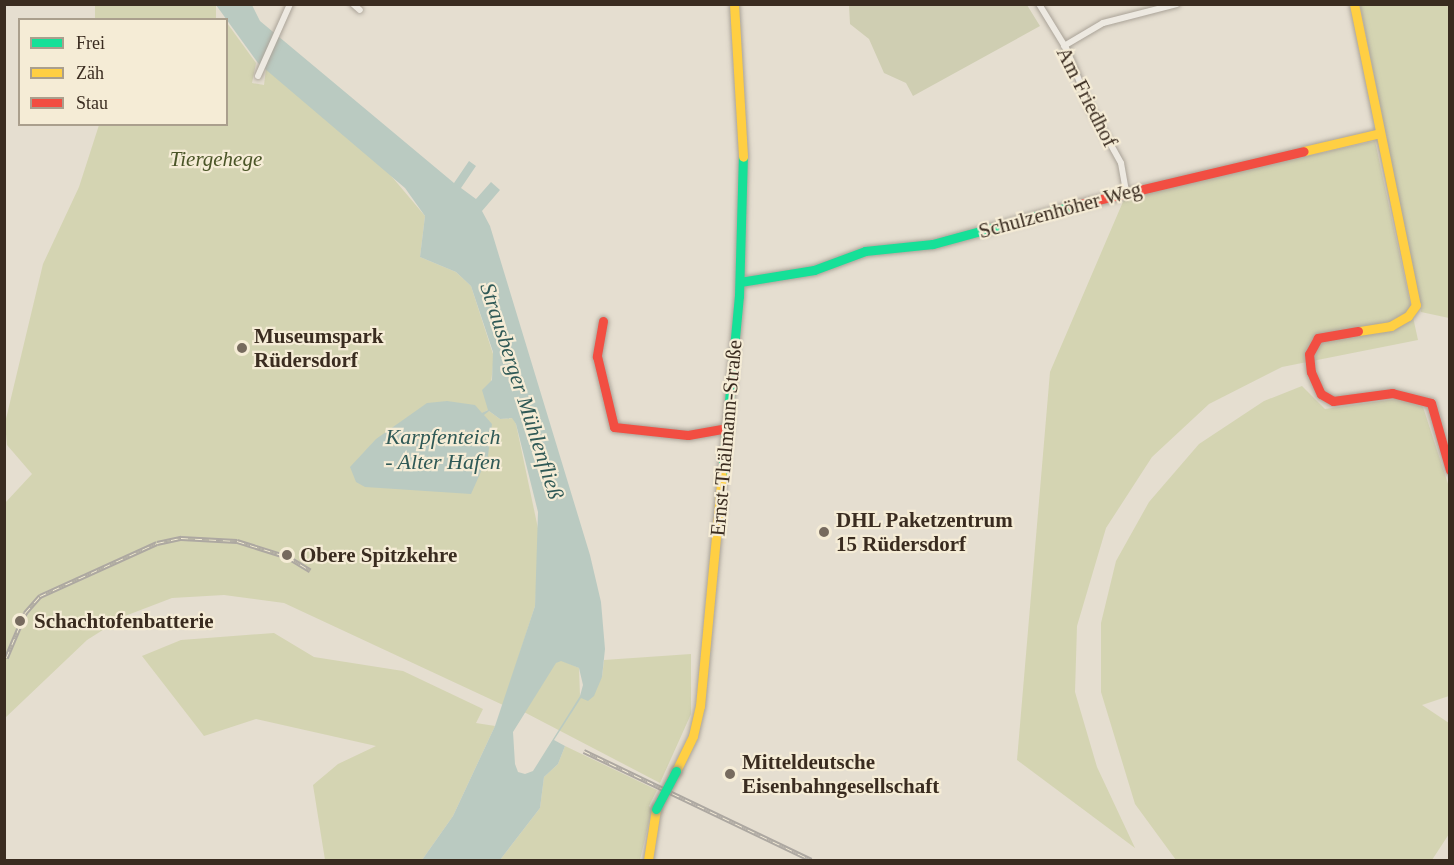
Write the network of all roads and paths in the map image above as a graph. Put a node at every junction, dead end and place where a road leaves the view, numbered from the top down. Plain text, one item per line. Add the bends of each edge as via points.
1 (290, 4) edge
2 (353, 4) edge
3 (734, 4) edge
4 (1038, 4) edge
5 (1177, 4) edge
6 (1354, 4) edge
7 (360, 10) dead end
8 (1064, 46) junction
9 (258, 76) dead end
10 (1380, 133) junction
11 (1126, 192) junction
12 (740, 282) junction
13 (603, 321) dead end
14 (727, 428) junction
15 (1449, 470) edge
16 (648, 861) edge

1 - 9 street
2 - 7 street
3 - 12 street, Ernst-Thälmann-Straße via 743,165
4 - 8 street, Am Friedhof
5 - 8 street via 1103,23
6 - 10 street
8 - 11 street, Am Friedhof via 1120,163
10 - 11 street, Schulzenhöher Weg
10 - 15 street via 1416,304 1406,318 1391,326 1328,333 1318,338 1309,354 1311,372 1321,394 1333,401 1392,393 1431,403 1438,417
11 - 12 street, Schulzenhöher Weg via 933,244 865,251 813,270
12 - 14 street, Ernst-Thälmann-Straße
13 - 14 street via 597,356 614,427 688,435
14 - 16 street, Ernst-Thälmann-Straße, bridge via 699,715 656,809

